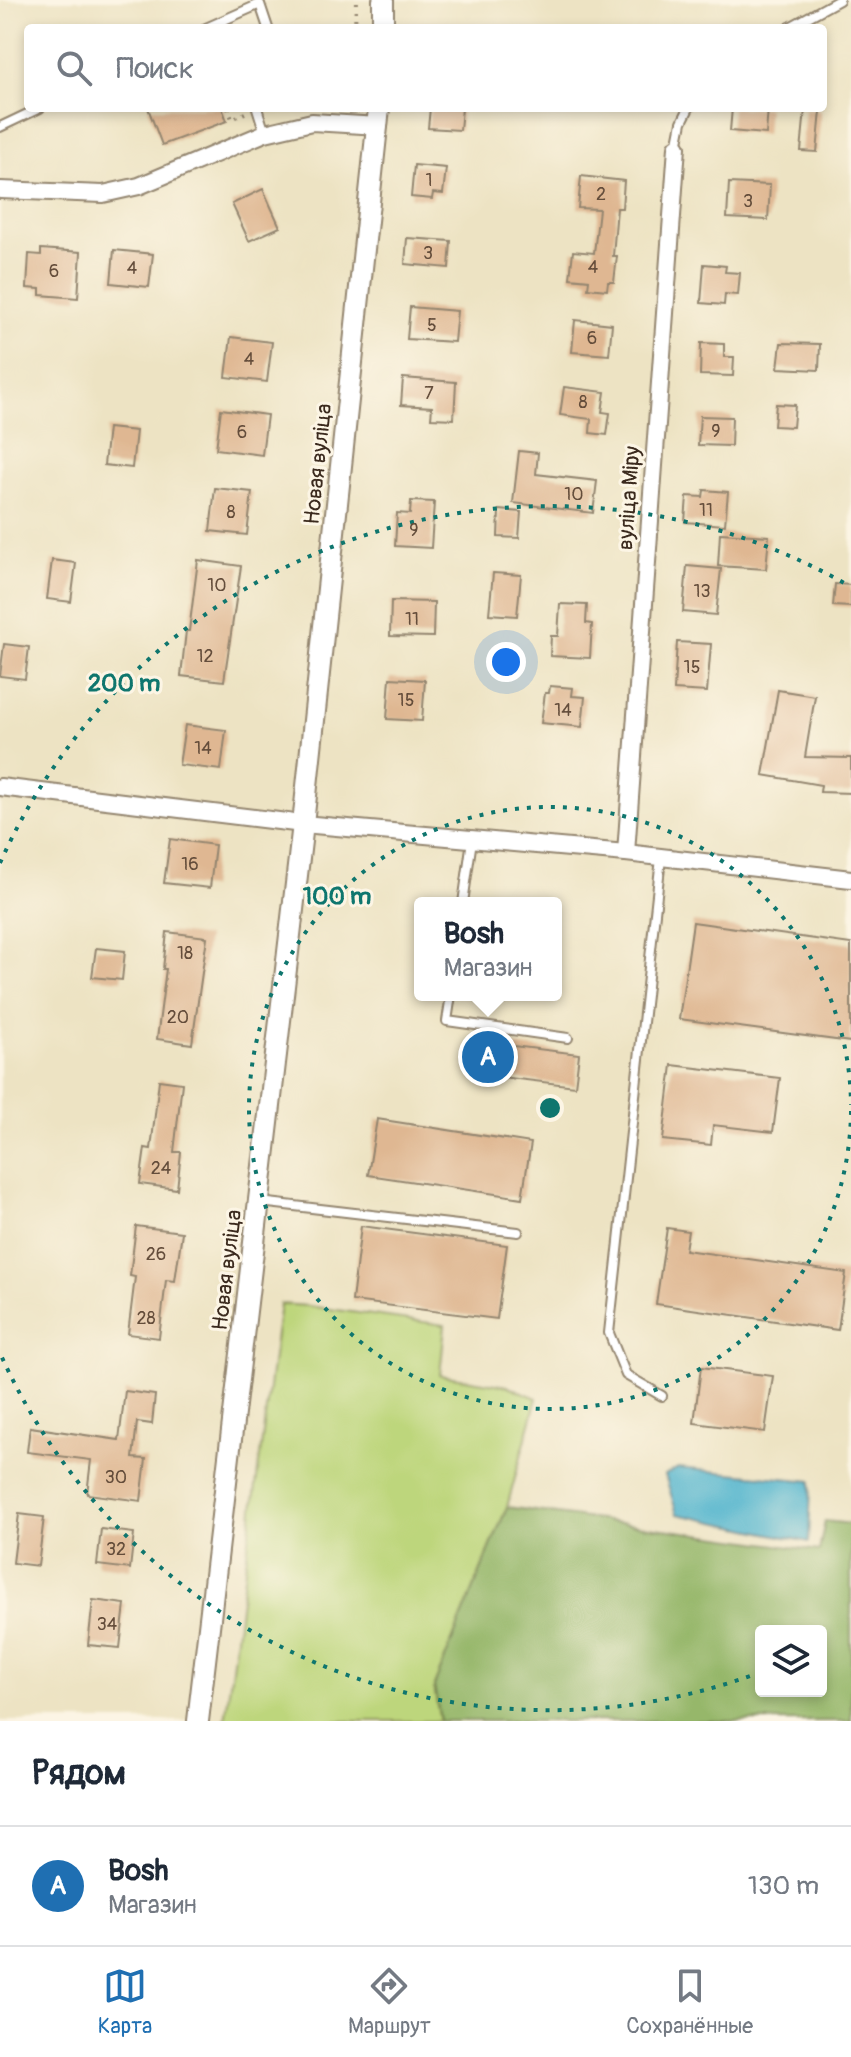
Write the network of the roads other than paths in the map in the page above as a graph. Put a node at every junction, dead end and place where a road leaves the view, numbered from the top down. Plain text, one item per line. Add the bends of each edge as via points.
1 (383, 0) edge
2 (839, 0) edge
3 (226, 24) edge
4 (267, 24) edge
5 (383, 24) edge
6 (795, 24) edge
7 (32, 112) edge
8 (258, 112) edge
9 (687, 112) edge
10 (379, 117) edge
11 (0, 127) edge
12 (265, 133) junction
13 (677, 147) joint
14 (0, 190) edge
15 (0, 787) edge
16 (303, 824) junction
17 (472, 839) junction
18 (626, 853) junction
19 (661, 858) junction
20 (851, 879) edge
21 (464, 897) edge
22 (450, 1001) edge
23 (568, 1038) dead end
24 (259, 1202) junction
25 (518, 1232) dead end
26 (662, 1396) dead end
27 (198, 1721) edge

1 - 5 street
2 - 6 lane
3 - 4 lane via 260,4
7 - 11 lane
8 - 12 lane
9 - 13 lane
10 - 12 street via 312,122
10 - 16 street, Новая вуліца
12 - 14 street via 139,186 103,194
13 - 18 street, вуліца Міру
15 - 16 street
16 - 17 street
16 - 24 street, Новая вуліца
17 - 18 street
17 - 21 lane
18 - 19 street
19 - 20 street
19 - 26 lane via 609,1333 626,1375
22 - 23 lane via 447,1021
24 - 25 lane
24 - 27 street, Новая вуліца

